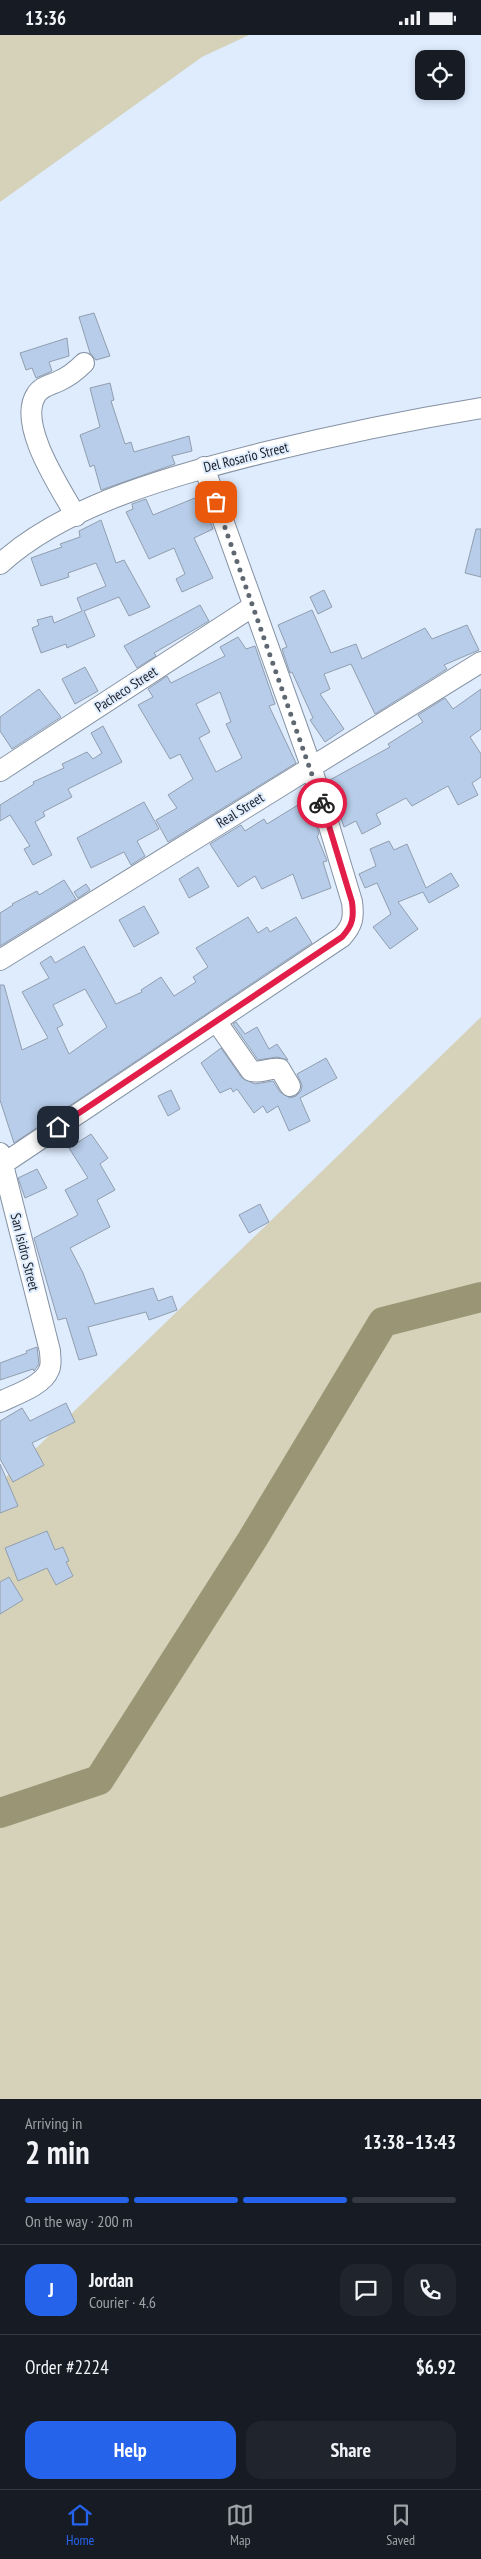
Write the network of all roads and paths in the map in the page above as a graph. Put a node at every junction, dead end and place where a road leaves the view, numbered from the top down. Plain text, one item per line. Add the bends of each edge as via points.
1 (84, 363) dead end
2 (481, 408) edge
3 (204, 467) junction
4 (76, 516) junction
5 (0, 564) edge
6 (252, 607) junction
7 (481, 662) edge
8 (310, 766) junction
9 (0, 771) edge
10 (0, 960) edge
11 (216, 1021) junction
12 (290, 1086) dead end
13 (1, 1161) edge
14 (0, 1402) edge

1 - 4 street via 59,381 42,388 35,395 32,407 34,430 43,460
2 - 3 street, Del Rosario Street via 366,429
3 - 4 street, Del Rosario Street via 113,499
3 - 6 street
4 - 5 street, Del Rosario Street via 30,539
6 - 8 street
6 - 9 street, Pacheco Street
7 - 8 street, Real Street
8 - 10 street, Real Street
8 - 11 street via 352,902 354,917 350,928 342,937
11 - 12 street via 251,1071 261,1073 280,1069
11 - 13 street
13 - 14 street, San Isidro Street via 51,1365 46,1375

